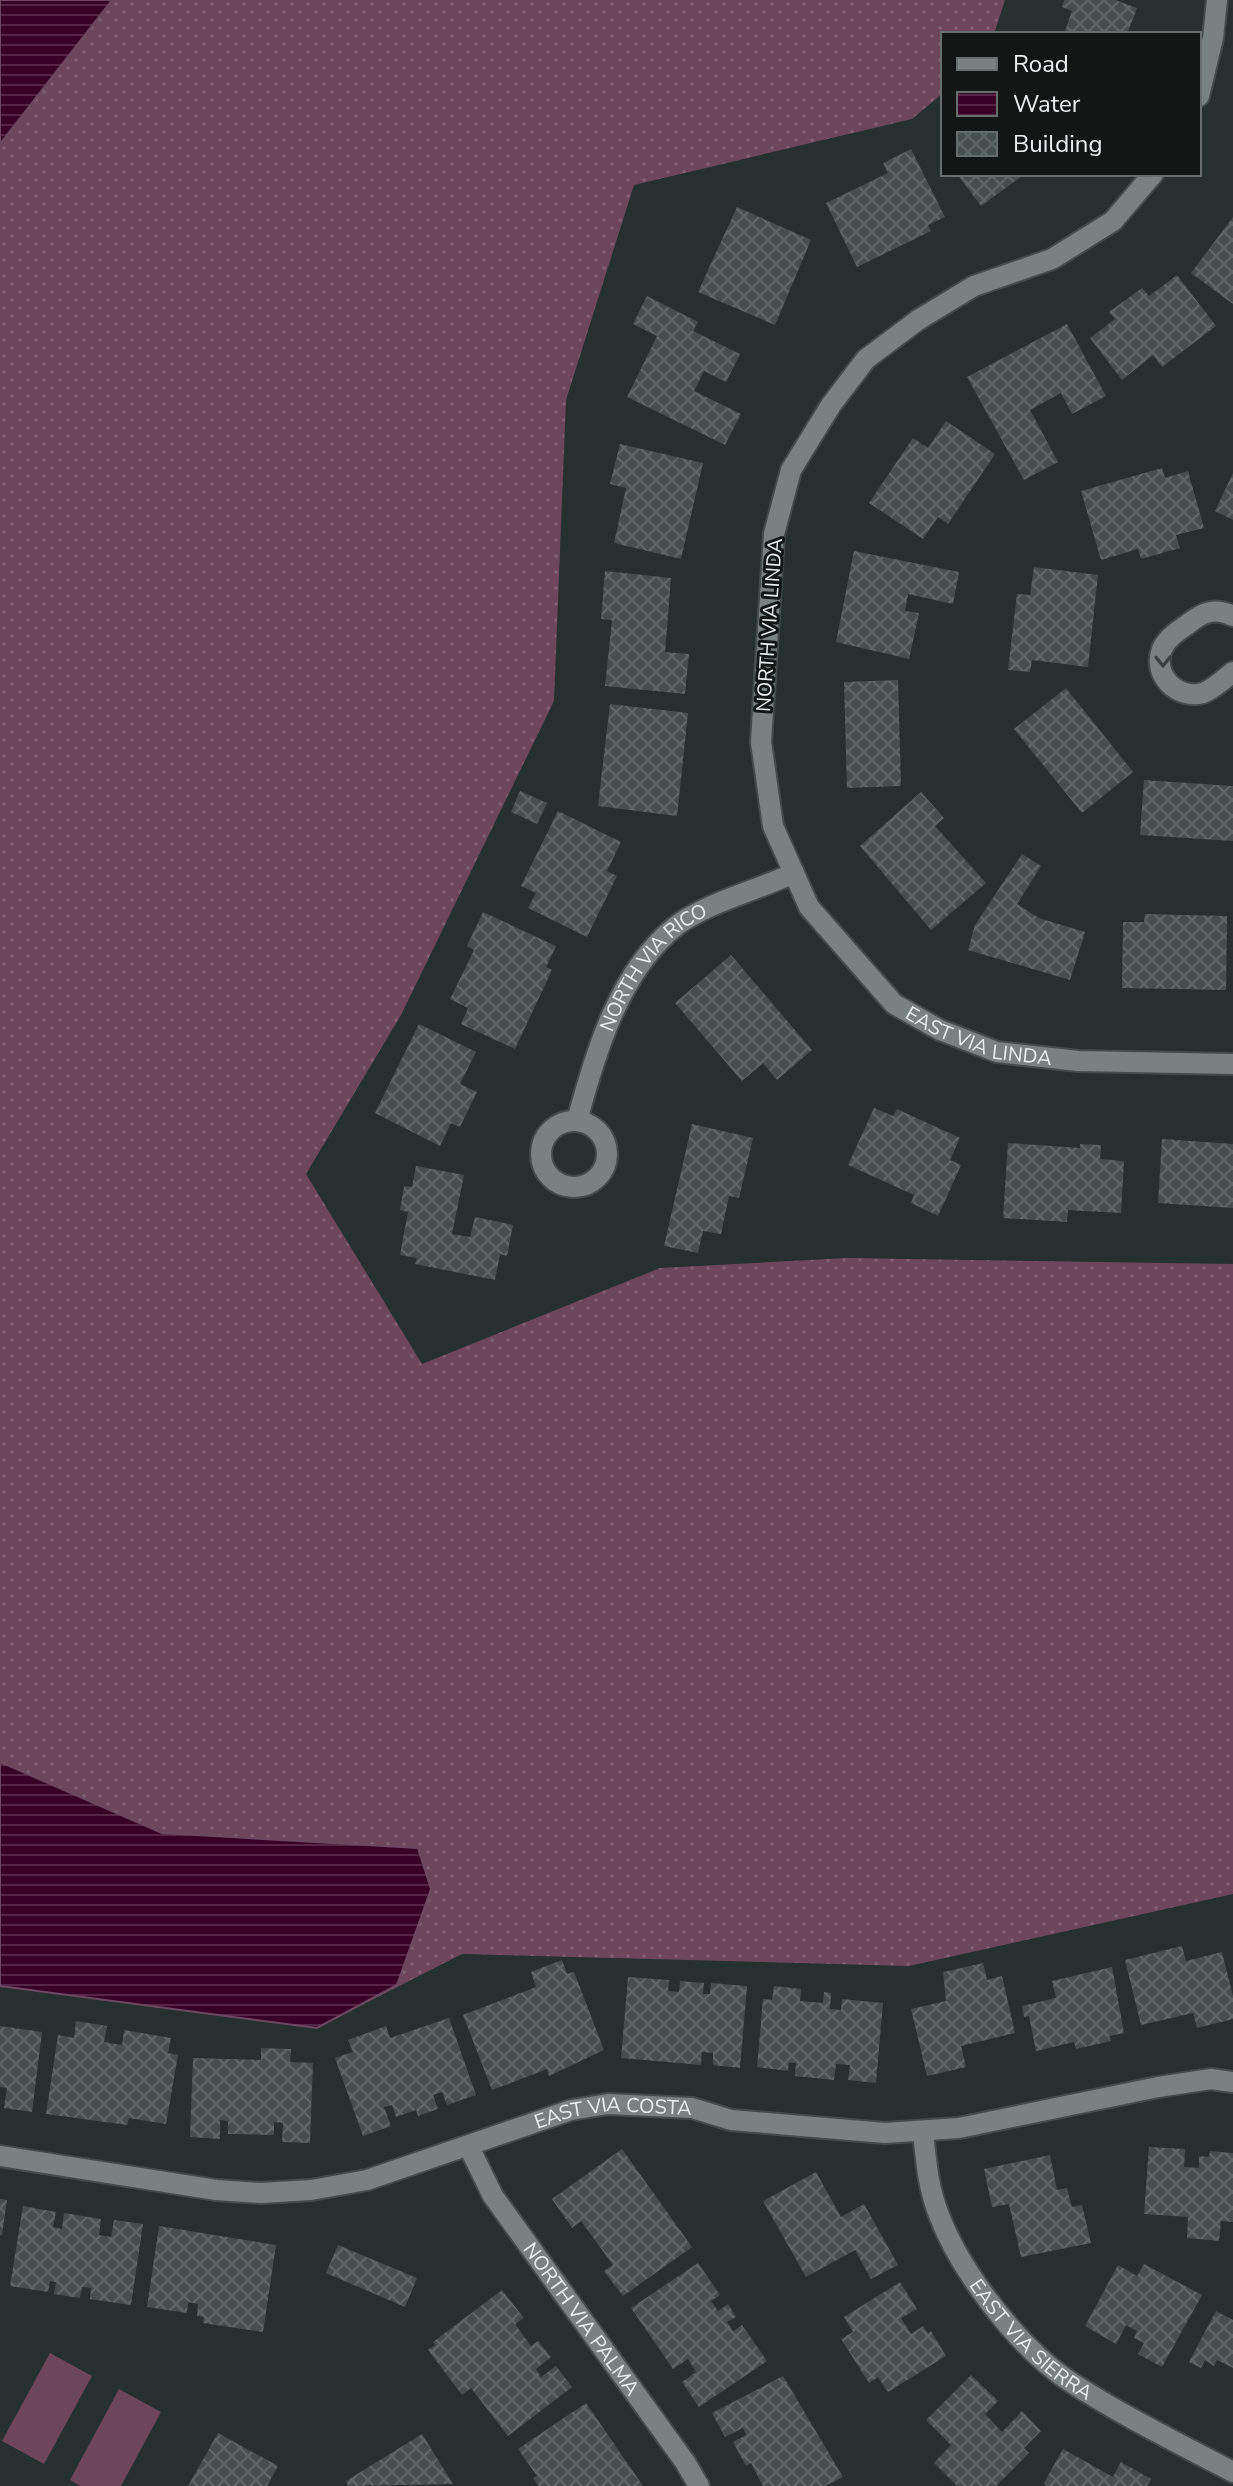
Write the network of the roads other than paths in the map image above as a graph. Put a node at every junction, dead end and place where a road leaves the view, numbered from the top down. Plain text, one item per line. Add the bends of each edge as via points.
1 (1217, 0) edge
2 (1201, 88) edge
3 (1151, 176) edge
4 (1233, 616) edge
5 (1233, 672) edge
6 (794, 873) junction
7 (1233, 1064) edge
8 (577, 1121) dead end
9 (1233, 2082) edge
10 (923, 2132) junction
11 (469, 2147) junction
12 (0, 2156) edge
13 (1233, 2472) edge
14 (699, 2486) edge

1 - 2 street
3 - 6 street, NORTH VIA LINDA via 1113,221 1052,259 974,286 866,359 791,470 774,534 761,742 773,826
4 -> 5 street via 1202,613 1170,638 1160,658 1171,687 1190,695 1210,690
6 - 7 street, EAST VIA LINDA via 809,907 857,966 894,1004 940,1030 997,1052
6 - 8 street, NORTH VIA RICO via 677,925 646,956 613,1017
9 - 10 street, EAST VIA COSTA via 1211,2079 1158,2087
10 - 11 street, EAST VIA COSTA via 766,2125 692,2108 608,2104 571,2110
10 - 13 street, EAST VIA SIERRA via 939,2215 963,2262 1030,2347 1066,2379
11 - 12 street, EAST VIA COSTA via 367,2180 261,2193
11 - 14 street, NORTH VIA PALMA via 493,2196

